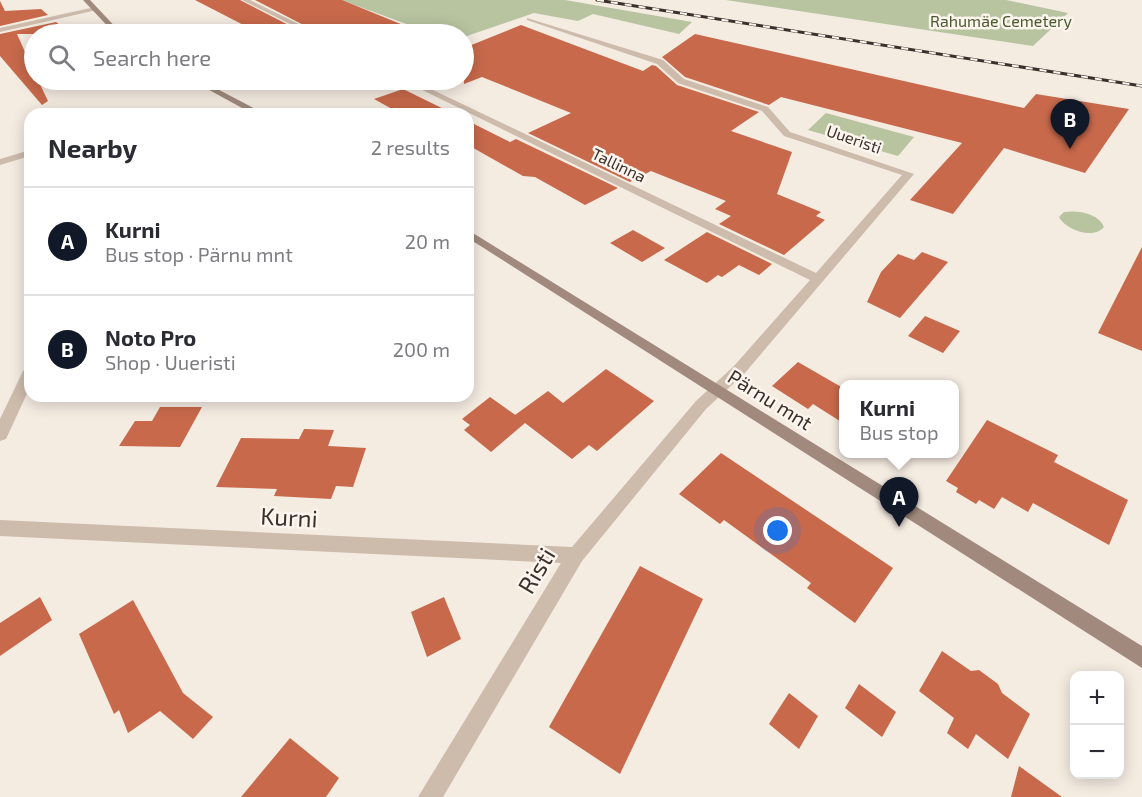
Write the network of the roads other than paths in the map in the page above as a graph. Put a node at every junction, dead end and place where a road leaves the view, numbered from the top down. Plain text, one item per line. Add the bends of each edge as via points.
1 (87, 0) edge
2 (245, 0) edge
3 (96, 9) junction
4 (529, 19) dead end
5 (27, 24) edge
6 (110, 24) edge
7 (294, 24) edge
8 (24, 25) edge
9 (0, 30) edge
10 (214, 90) edge
11 (427, 90) edge
12 (249, 108) edge
13 (464, 108) edge
14 (474, 113) edge
15 (24, 155) edge
16 (0, 162) edge
17 (474, 236) edge
18 (818, 279) junction
19 (24, 384) edge
20 (716, 391) junction
21 (0, 435) edge
22 (0, 528) edge
23 (576, 555) junction
24 (1142, 658) edge
25 (430, 797) edge

1 - 3 main road
2 - 7 street
3 - 5 street
3 - 6 main road
4 - 18 street, Uueristi via 660,62 681,81 765,109 787,134 909,174
8 - 9 street
10 - 12 main road
11 - 13 street, Tallinna
14 - 18 street, Tallinna
15 - 16 street
17 - 20 main road, Pärnu mnt
18 - 20 street, Uueristi
19 - 21 street
20 - 23 street, Risti
20 - 24 main road, Pärnu mnt
22 - 23 street, Kurni
23 - 25 street, Risti

